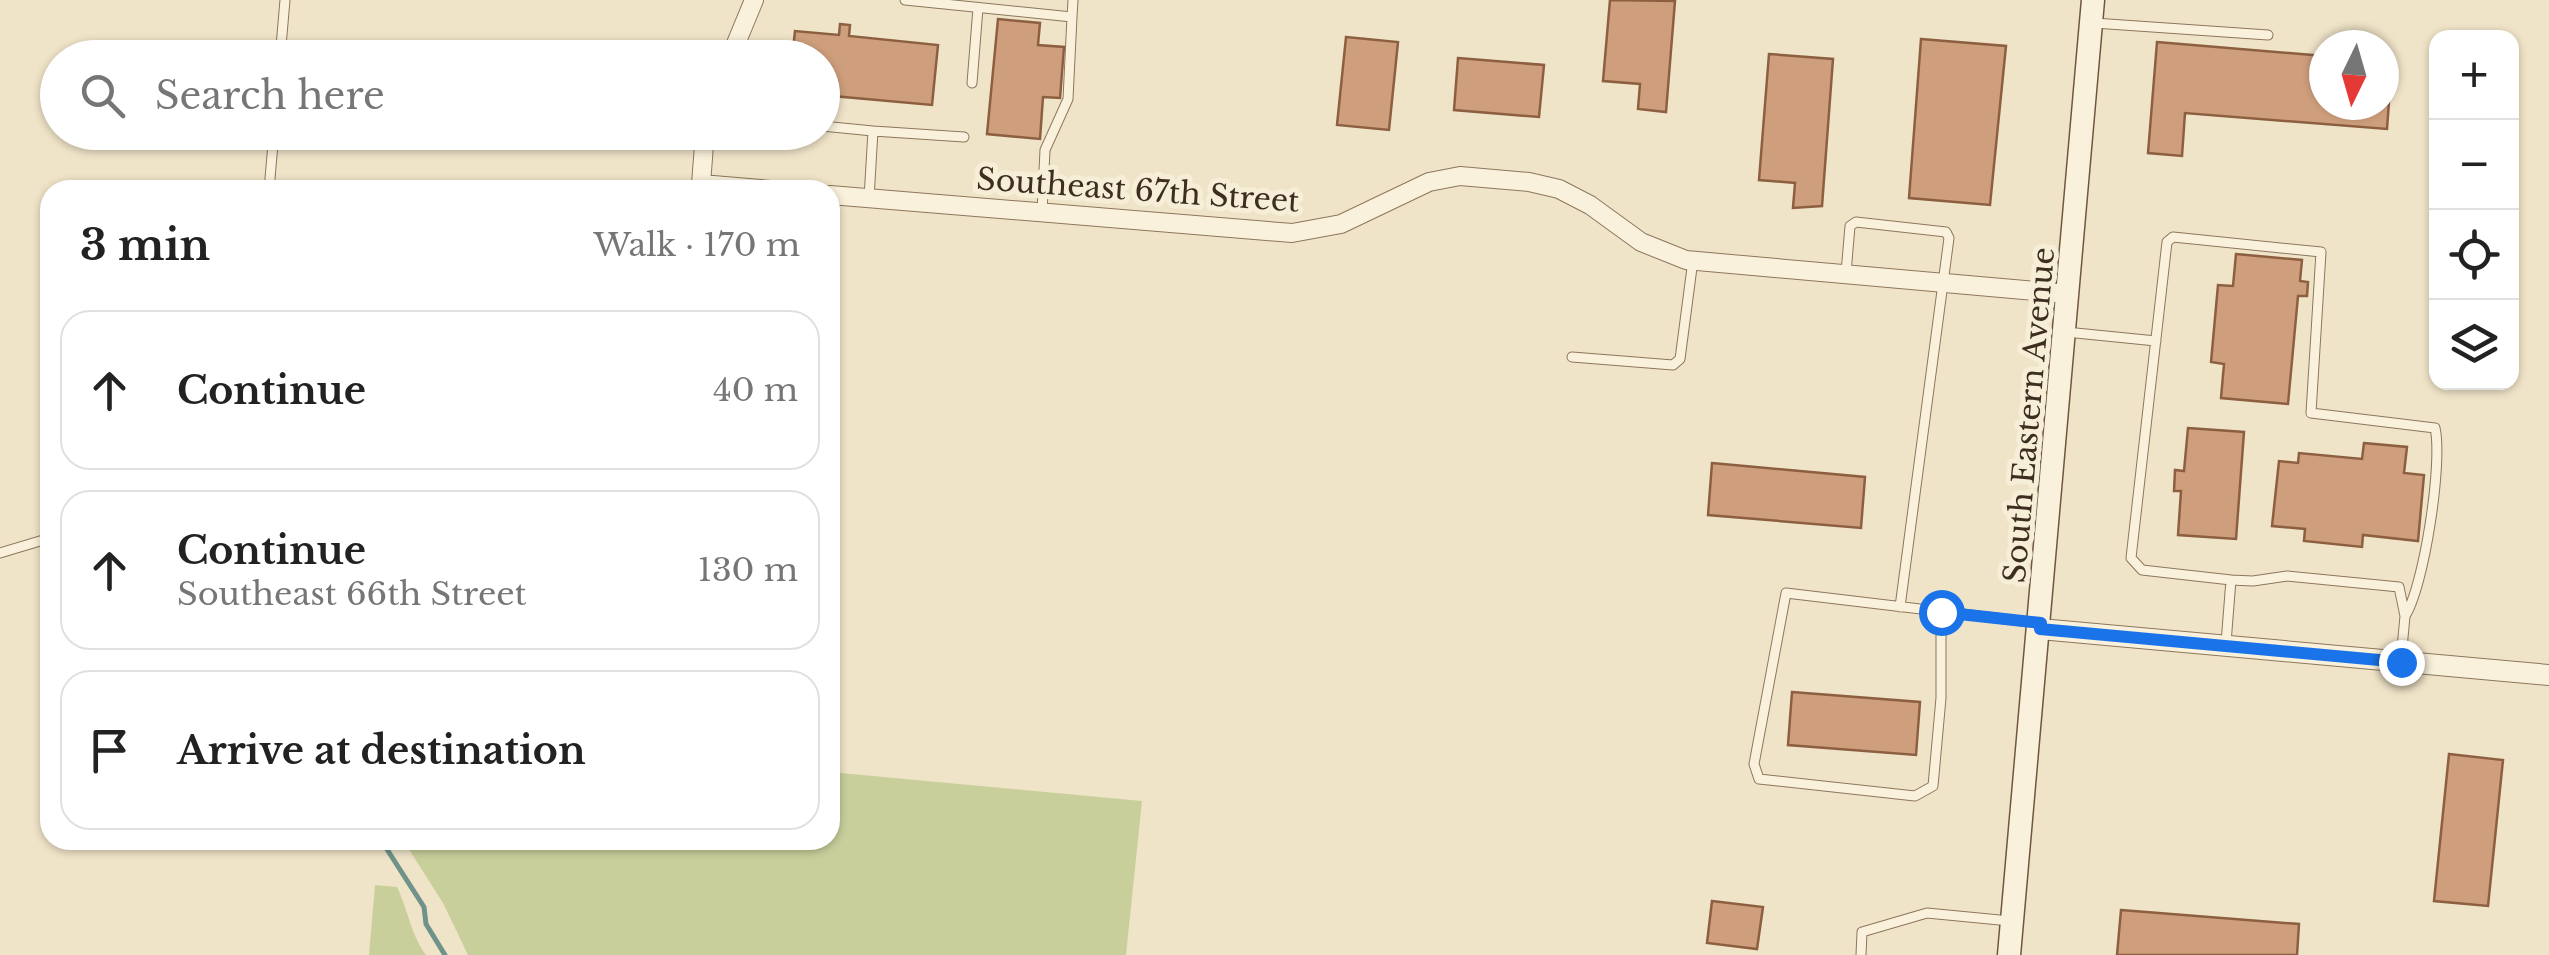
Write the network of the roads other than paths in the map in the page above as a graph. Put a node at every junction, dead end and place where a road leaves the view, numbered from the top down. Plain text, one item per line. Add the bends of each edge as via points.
1 (284, 0) edge
2 (754, 0) edge
3 (905, 0) edge
4 (1030, 0) edge
5 (1072, 0) edge
6 (978, 8) junction
7 (1020, 11) junction
8 (2093, 11) edge
9 (1072, 17) junction
10 (2268, 36) dead end
11 (281, 40) edge
12 (737, 40) edge
13 (972, 83) dead end
14 (840, 128) edge
15 (873, 131) junction
16 (964, 137) dead end
17 (272, 150) edge
18 (704, 150) edge
19 (270, 180) edge
20 (702, 180) edge
21 (840, 196) edge
22 (868, 198) junction
23 (1042, 212) junction
24 (1693, 260) junction
25 (1846, 273) junction
26 (1944, 282) junction
27 (2070, 294) junction
28 (2066, 332) junction
29 (2156, 341) junction
30 (1572, 357) dead end
31 (40, 541) edge
32 (0, 553) edge
33 (2231, 580) junction
34 (1900, 607) junction
35 (1941, 612) junction
36 (2405, 616) junction
37 (2040, 626) junction
38 (2226, 646) junction
39 (2401, 662) junction
40 (2549, 675) edge
41 (2012, 921) junction
42 (1861, 955) edge
43 (2009, 955) edge

1 - 11 lane
2 - 12 street
3 - 6 lane
4 - 7 lane
5 - 9 lane
6 - 7 lane
6 - 13 lane
7 - 9 lane
8 - 10 lane
8 - 27 main road, South Eastern Avenue
9 - 23 lane via 1068,99 1045,150
14 - 15 lane
15 - 16 lane
15 - 22 lane
17 - 19 lane
18 - 20 street
21 - 22 street, Southeast 67th Street
22 - 23 street, Southeast 67th Street
23 - 24 street, Southeast 67th Street via 1292,233 1341,224 1429,182 1460,176 1559,189 1641,242
24 - 25 street, Southeast 67th Street
24 - 30 lane via 1680,359 1673,365
25 - 26 street, Southeast 67th Street
25 - 26 lane via 1850,226 1856,222 1946,232
26 - 27 street, Southeast 67th Street
26 - 34 lane
27 - 28 main road, South Eastern Avenue
28 - 29 lane
28 - 37 main road, South Eastern Avenue
29 - 33 lane via 2131,558 2142,570
29 - 36 lane via 2167,242 2173,237 2321,252 2311,413 2431,426 2437,433 2428,541
31 - 32 lane
33 - 36 lane via 2287,576 2398,587
33 - 38 lane
34 - 35 lane
34 - 35 lane via 1786,592 1754,764 1759,779 1915,796 1933,786
35 - 37 lane
36 - 39 lane
37 - 38 street
37 - 41 main road, South Eastern Avenue
38 - 39 street
39 - 40 street
41 - 42 lane via 1927,913 1862,932
41 - 43 main road, South Eastern Avenue

